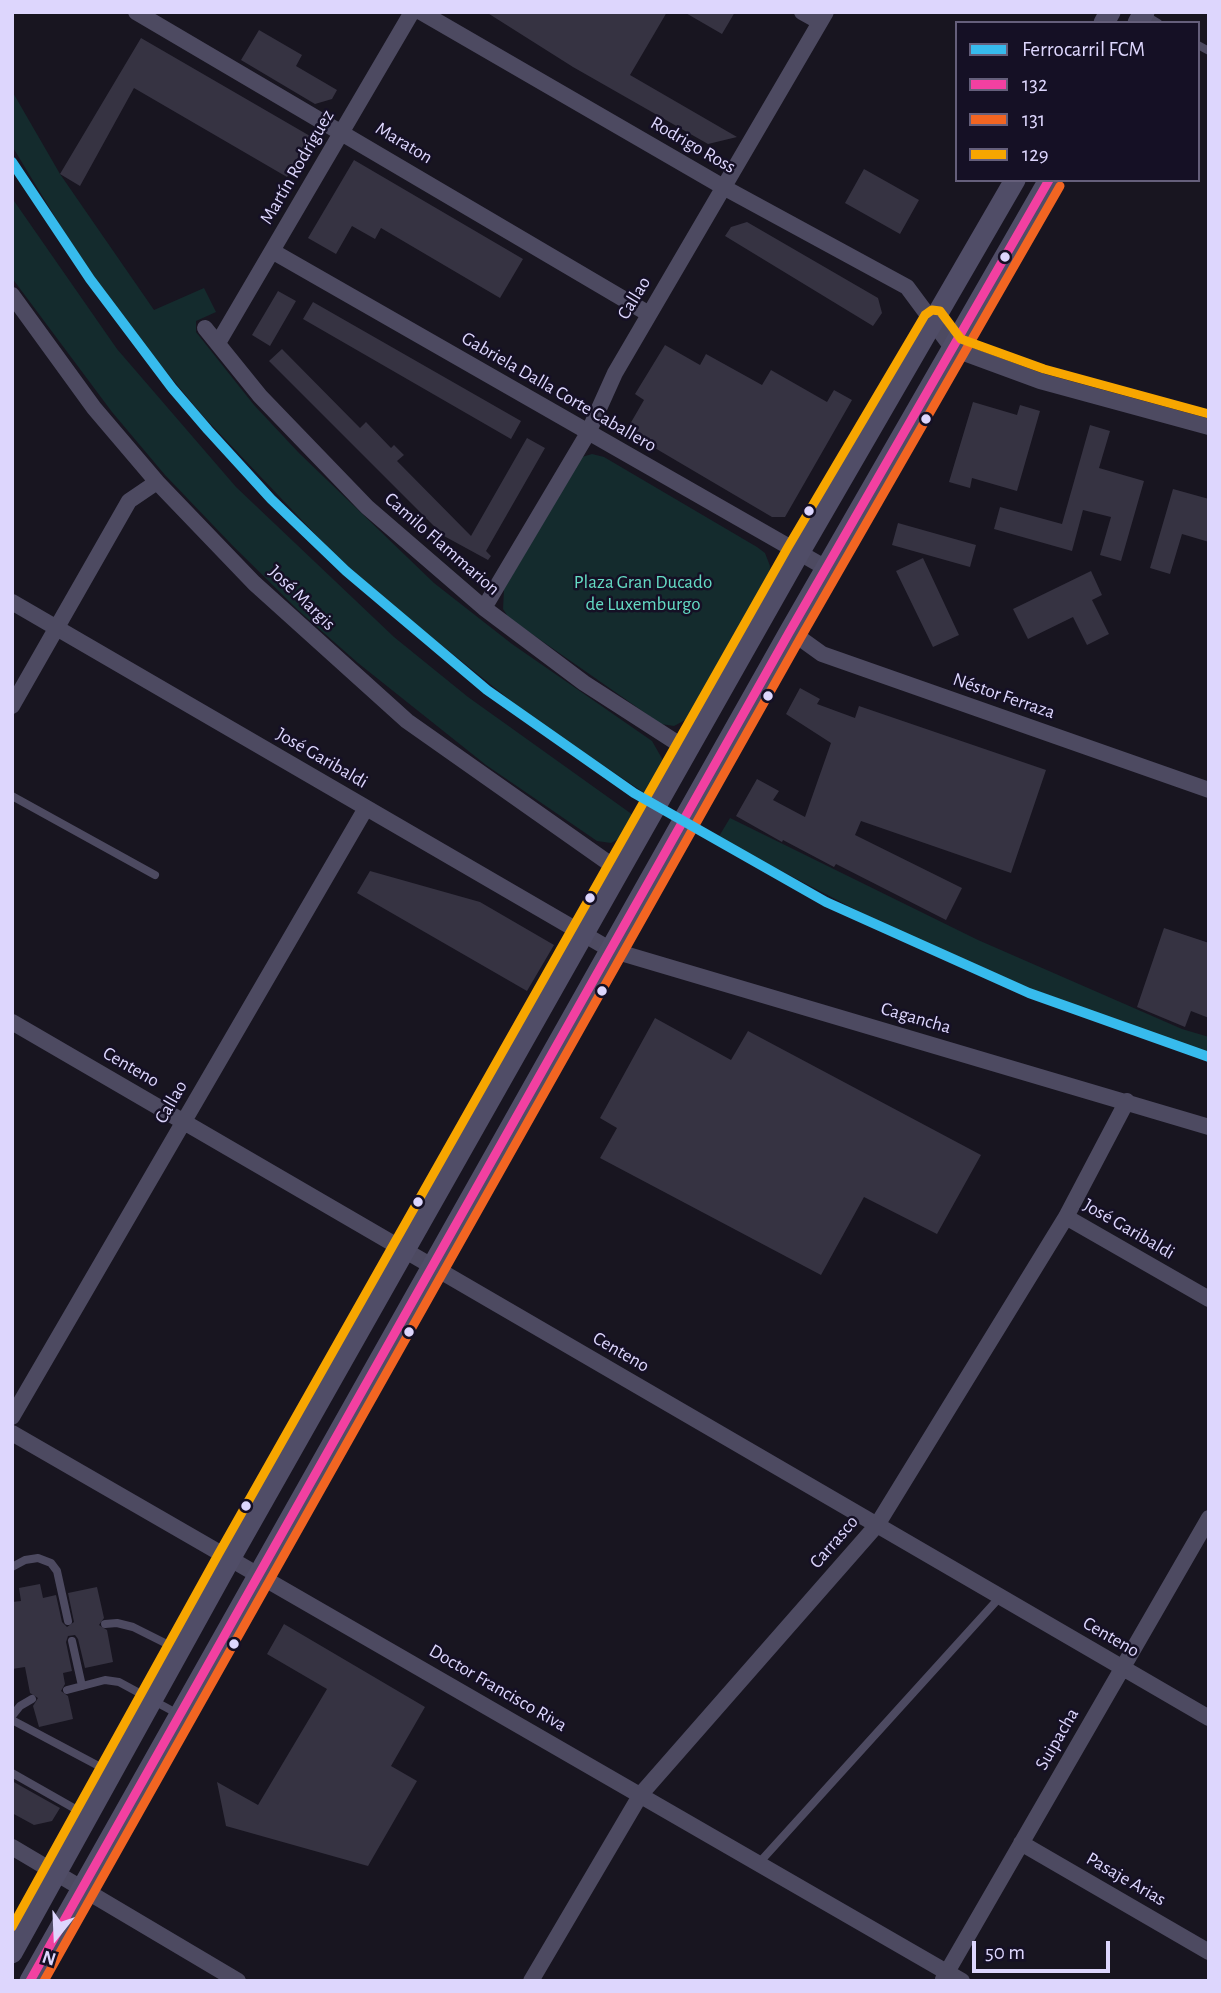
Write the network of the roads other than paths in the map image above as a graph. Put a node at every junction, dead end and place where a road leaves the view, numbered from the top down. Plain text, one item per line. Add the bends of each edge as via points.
1 (136, 12) edge
2 (412, 12) edge
3 (421, 12) edge
4 (802, 12) edge
5 (823, 17) edge
6 (343, 131) junction
7 (1014, 182) edge
8 (1048, 182) edge
9 (725, 188) junction
10 (272, 251) junction
11 (12, 295) edge
12 (649, 314) junction
13 (935, 322) junction
14 (205, 328) dead end
15 (218, 343) junction
16 (953, 349) junction
17 (1209, 427) edge
18 (588, 433) junction
19 (157, 482) junction
20 (799, 553) junction
21 (826, 568) junction
22 (12, 602) edge
23 (484, 608) junction
24 (57, 628) junction
25 (790, 631) junction
26 (12, 706) edge
27 (688, 750) junction
28 (1209, 790) edge
29 (12, 796) edge
30 (366, 808) junction
31 (620, 871) junction
32 (155, 875) dead end
33 (585, 936) junction
34 (611, 950) junction
35 (12, 1022) edge
36 (1127, 1101) junction
37 (184, 1122) junction
38 (1209, 1127) edge
39 (1066, 1217) junction
40 (407, 1250) junction
41 (432, 1267) junction
42 (1209, 1298) edge
43 (14, 1410) edge
44 (12, 1433) edge
45 (1209, 1518) edge
46 (877, 1525) junction
47 (230, 1559) junction
48 (12, 1567) edge
49 (258, 1575) junction
50 (1000, 1597) junction
51 (68, 1621) dead end
52 (105, 1624) dead end
53 (72, 1641) dead end
54 (180, 1651) junction
55 (1122, 1668) junction
56 (82, 1686) junction
57 (67, 1690) dead end
58 (32, 1699) dead end
59 (154, 1699) junction
60 (180, 1715) junction
61 (12, 1718) edge
62 (1209, 1718) edge
63 (12, 1773) edge
64 (113, 1773) junction
65 (641, 1794) junction
66 (89, 1817) junction
67 (1021, 1843) junction
68 (12, 1847) edge
69 (758, 1864) junction
70 (58, 1874) junction
71 (83, 1888) junction
72 (1209, 1952) edge
73 (12, 1953) edge
74 (944, 1976) edge
75 (30, 1981) edge
76 (238, 1981) edge
77 (531, 1981) edge
78 (962, 1981) edge

1 - 6 street, Maraton
2 - 6 street, Martín Rodríguez
3 - 9 street, Rodrigo Ross
4 - 5 street
5 - 9 street, Callao
6 - 10 street, Martín Rodríguez
6 - 12 street, Maraton
7 - 13 main road
8 - 16 main road
9 - 12 street, Callao
9 - 13 street, Rodrigo Ross via 906,287
10 - 15 street, Martín Rodríguez
10 - 18 street, Gabriela Dalla Corte Caballero
11 - 19 street, José Margis via 94,408
12 - 18 street, Callao
13 - 16 street, Rodrigo Ross
13 - 20 main road
14 - 15 street, Camilo Flammarion
15 - 23 street, Camilo Flammarion via 260,396 367,507
16 - 17 street via 1040,381
16 - 21 main road
18 - 20 street, Gabriela Dalla Corte Caballero
18 - 23 street, Callao
19 - 24 street via 129,501
19 - 31 street, José Margis via 264,592 407,721
20 - 21 street, Gabriela Dalla Corte Caballero
20 - 27 main road
21 - 25 main road
22 - 24 street, José Garibaldi
23 - 27 street, Camilo Flammarion via 584,683
24 - 26 street
24 - 30 street, José Garibaldi
25 - 28 street, Néstor Ferraza via 821,654
25 - 34 main road
27 - 31 main road
29 - 32 lane
30 - 33 street, José Garibaldi
30 - 37 street, Callao
31 - 33 main road
33 - 34 street, José Garibaldi
33 - 40 main road
34 - 36 street, Cagancha
34 - 41 main road
35 - 37 street, Centeno
36 - 38 street, Cagancha
36 - 39 street, Carrasco
37 - 40 street, Centeno
37 - 43 street, Callao
39 - 42 street, José Garibaldi
39 - 46 street, Carrasco
40 - 41 street, Centeno
40 - 47 main road
41 - 46 street, Centeno
41 - 49 main road
44 - 47 street, Doctor Francisco Riva
45 - 55 street, Suipacha
46 - 50 street, Centeno
46 - 65 street, Carrasco
47 - 49 street, Doctor Francisco Riva
47 - 54 main road
48 - 51 lane via 38,1558 51,1563 57,1571
49 - 60 main road
49 - 65 street, Doctor Francisco Riva
50 - 55 street, Centeno
50 - 69 lane
52 - 54 lane via 133,1627
53 - 56 lane
54 - 59 main road
55 - 62 street, Centeno
55 - 67 street, Suipacha
56 - 57 lane
56 - 59 lane via 119,1682
58 - 61 lane
59 - 60 lane
59 - 64 main road
60 - 71 main road
61 - 64 lane
63 - 66 lane
64 - 66 main road
65 - 69 street, Doctor Francisco Riva
65 - 77 street, Carrasco
66 - 70 main road
67 - 72 street, Pasaje Arias
67 - 74 street, Suipacha
68 - 70 street
69 - 74 street, Doctor Francisco Riva
70 - 71 street
70 - 73 main road
71 - 75 main road
71 - 76 street
74 - 78 street, Doctor Francisco Riva

